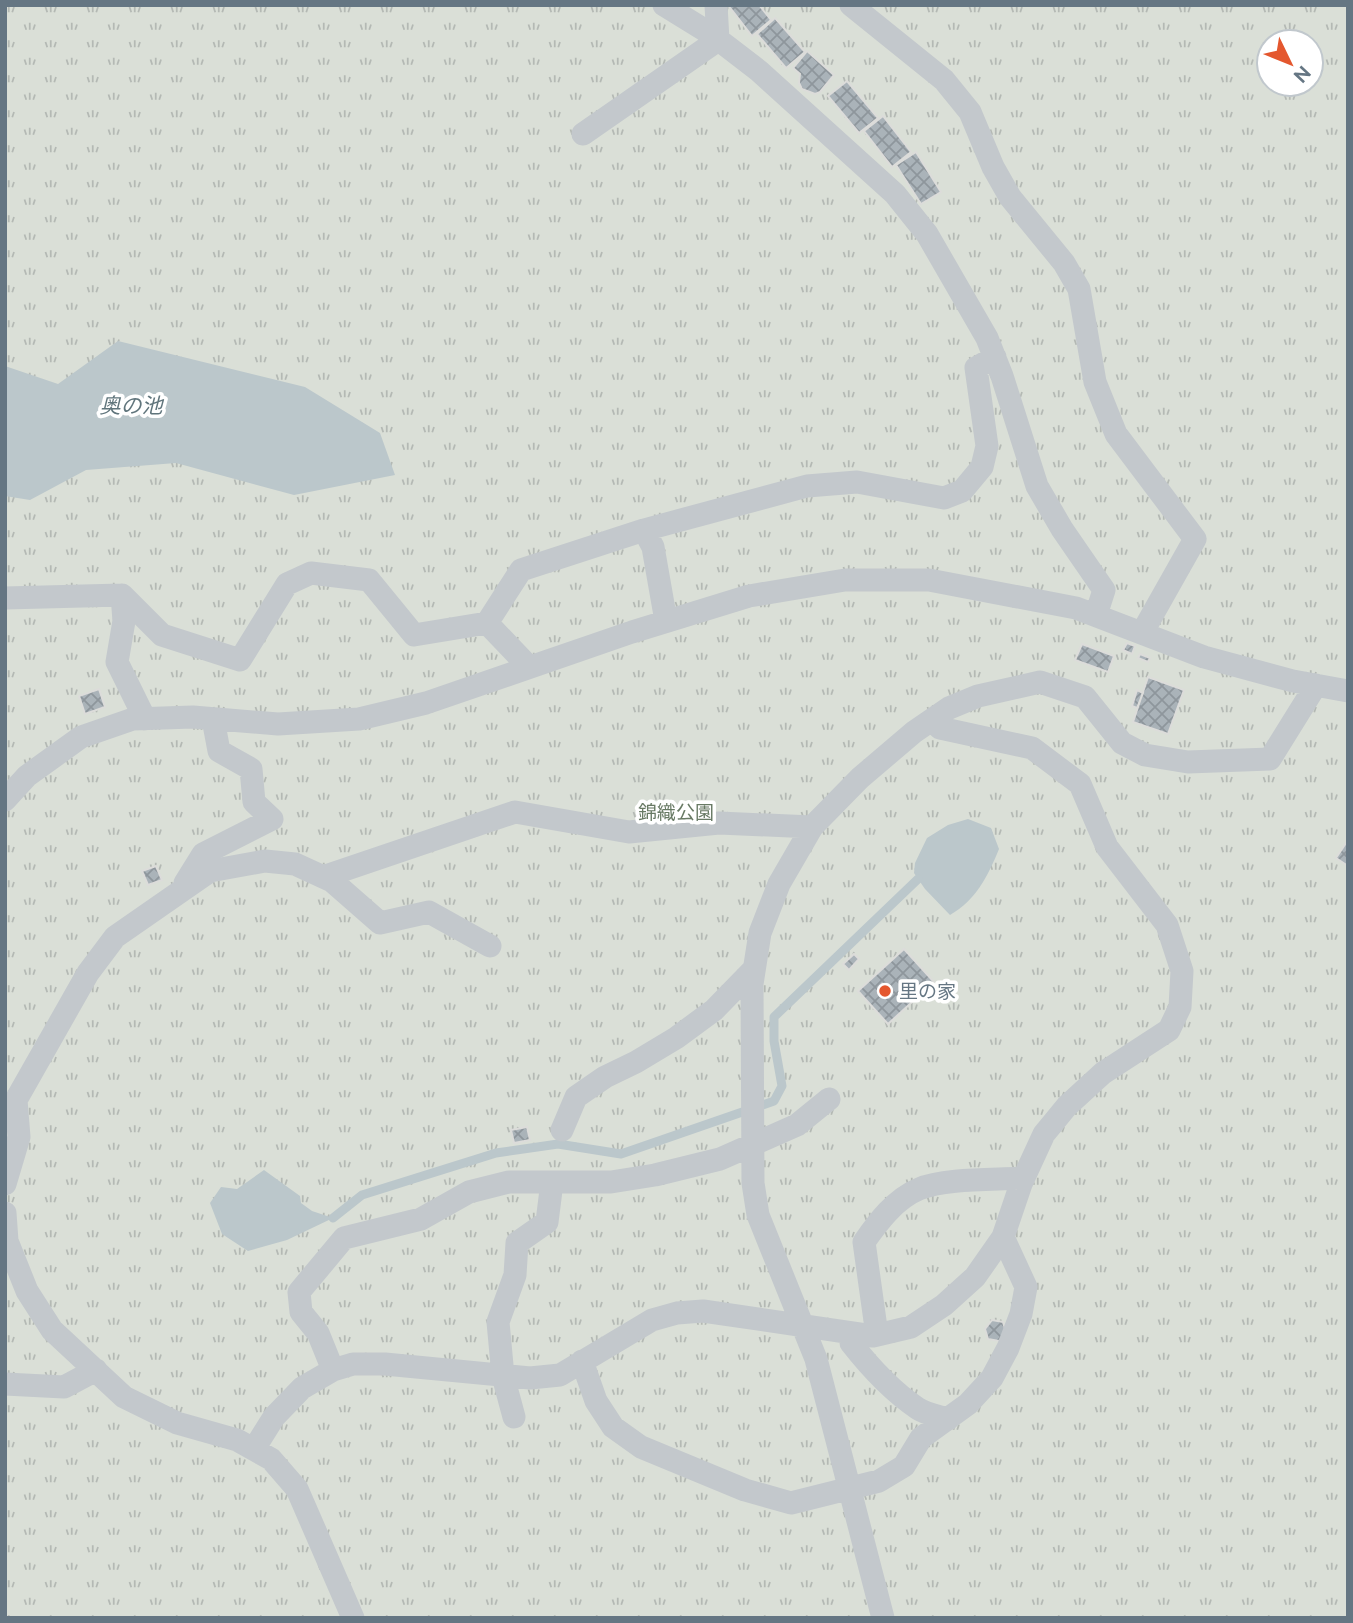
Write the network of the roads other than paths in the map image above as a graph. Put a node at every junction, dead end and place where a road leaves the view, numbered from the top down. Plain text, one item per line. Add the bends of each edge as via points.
1 (664, 5) edge
2 (716, 5) edge
3 (851, 5) edge
4 (718, 40) junction
5 (583, 134) dead end
6 (995, 357) junction
7 (644, 530) junction
8 (122, 595) junction
9 (5, 598) edge
10 (1096, 615) junction
11 (666, 621) junction
12 (487, 623) junction
13 (1142, 633) junction
14 (529, 667) junction
15 (1316, 685) junction
16 (1348, 691) edge
17 (145, 719) junction
18 (213, 719) junction
19 (932, 720) junction
20 (5, 800) edge
21 (812, 827) junction
22 (323, 877) junction
23 (179, 893) junction
24 (490, 946) dead end
25 (754, 970) junction
26 (829, 1098) dead end
27 (11, 1099) edge
28 (562, 1130) dead end
29 (753, 1144) junction
30 (1024, 1178) junction
31 (552, 1182) junction
32 (5, 1184) edge
33 (5, 1213) edge
34 (1003, 1237) junction
35 (803, 1326) junction
36 (852, 1333) junction
37 (877, 1335) junction
38 (582, 1362) junction
39 (96, 1370) junction
40 (333, 1370) junction
41 (503, 1376) junction
42 (5, 1384) edge
43 (514, 1417) dead end
44 (948, 1419) junction
45 (254, 1449) junction
46 (851, 1489) junction
47 (353, 1618) edge
48 (883, 1618) edge

1 - 4 street
2 - 4 street
3 - 13 street via 944,80 970,112 1010,197 1064,263 1079,289 1095,382 1116,434 1195,539
4 - 5 street
4 - 6 street via 759,71 895,194 927,234
6 - 7 street via 976,368 987,446 982,467 962,491 944,498 858,482 807,486
6 - 10 street via 1037,486 1104,590
7 - 11 street via 653,547
7 - 12 street via 521,570
8 - 9 street
8 - 12 street via 162,635 240,660 287,584 311,573 369,580 414,635
8 - 17 street via 124,621 117,662
10 - 11 street via 929,580 845,580 749,596
10 - 13 street
11 - 14 street
12 - 14 street
13 - 15 street via 1204,657
14 - 18 street via 426,703 359,719 278,724
15 - 16 street
15 - 19 street via 1270,759 1188,762 1145,755 1122,743 1085,697 1040,682 978,696
17 - 18 street
17 - 20 street via 81,737 27,776
18 - 23 street via 219,751 251,769 254,802 272,819 203,854
19 - 21 street via 860,778
19 - 30 street via 940,728 1032,748 1080,784 1107,847 1167,925 1182,971 1180,1007 1169,1030 1103,1073 1067,1106 1044,1134
21 - 22 street via 719,822 629,832 515,812
21 - 25 street via 779,884 760,933
22 - 23 street via 295,864 265,860 210,871
22 - 24 street via 380,923 429,912
23 - 27 street via 115,937
25 - 28 street via 714,1010 676,1038 576,1097
25 - 29 street
26 - 29 street via 797,1125
27 - 32 street via 19,1137
29 - 31 street via 720,1159 655,1175 611,1182
29 - 35 street via 758,1215
30 - 34 street
30 - 37 street via 929,1186 886,1213 864,1242
31 - 40 street via 509,1182 469,1192 421,1219 344,1238 299,1292 301,1312 318,1333
31 - 41 street via 547,1222 517,1243 515,1275 498,1322
33 - 39 street via 7,1241 27,1291 52,1330
34 - 37 street via 975,1277 944,1305 911,1327
34 - 44 street via 1027,1287 1021,1314 992,1378
35 - 36 street
35 - 38 street via 704,1311 677,1313 652,1320
35 - 46 street
36 - 37 street
36 - 44 street via 851,1343 892,1387 918,1410
38 - 41 street via 560,1375
38 - 46 street via 596,1401 613,1427 640,1447 745,1490 791,1503
39 - 42 street via 64,1387
39 - 45 street via 124,1396 177,1423
40 - 41 street via 353,1364 385,1364
40 - 45 street via 302,1388 274,1417
41 - 43 street
44 - 46 street via 921,1438 904,1466 879,1481
45 - 47 street via 271,1459 297,1489
46 - 48 street

